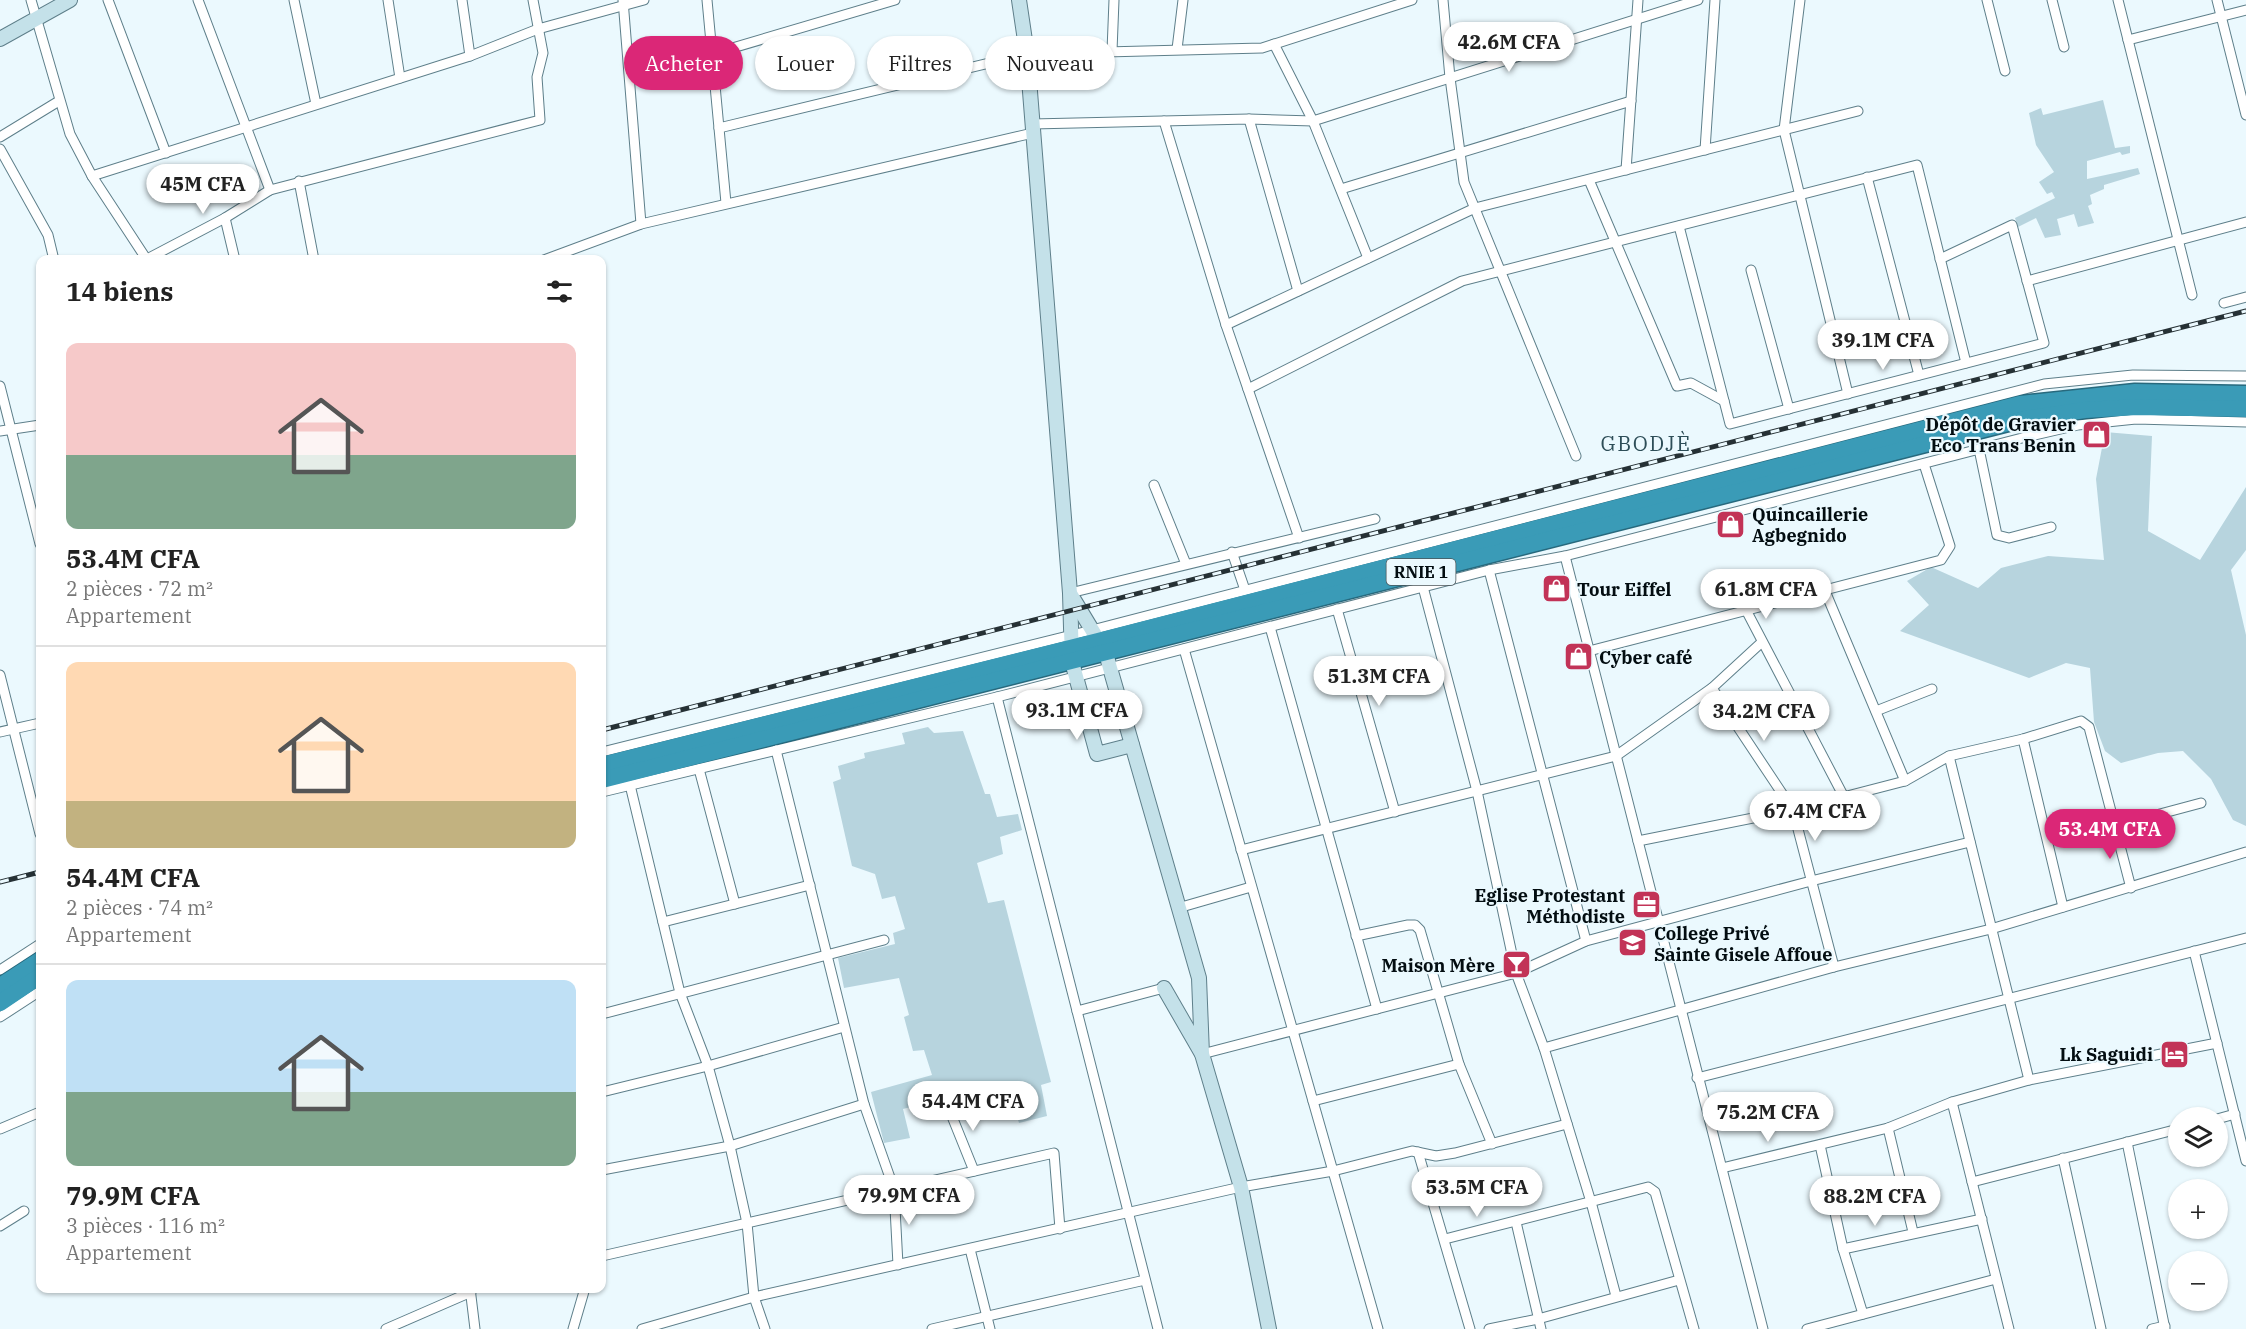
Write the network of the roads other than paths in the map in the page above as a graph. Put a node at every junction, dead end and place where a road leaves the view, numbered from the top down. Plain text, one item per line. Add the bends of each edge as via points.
1 (31, 0) edge
2 (70, 0) edge
3 (108, 0) edge
4 (198, 0) edge
5 (294, 0) edge
6 (388, 0) edge
7 (462, 0) edge
8 (533, 0) edge
9 (644, 0) edge
10 (707, 0) edge
11 (895, 0) edge
12 (1018, 0) edge
13 (1114, 0) edge
14 (1183, 0) edge
15 (1412, 0) edge
16 (1443, 0) edge
17 (1638, 0) edge
18 (1698, 0) edge
19 (1715, 0) edge
20 (1800, 0) edge
21 (1987, 0) edge
22 (2052, 0) edge
23 (2118, 0) edge
24 (2217, 0) edge
25 (623, 3) edge
26 (2246, 10) edge
27 (2221, 16) junction
28 (35, 18) junction
29 (1636, 19) junction
30 (538, 29) junction
31 (710, 36) edge
32 (1024, 36) edge
33 (1113, 36) edge
34 (0, 39) edge
35 (2128, 40) junction
36 (1274, 44) junction
37 (743, 45) edge
38 (2064, 47) dead end
39 (1177, 49) junction
40 (1115, 51) edge
41 (470, 56) junction
42 (985, 64) edge
43 (2006, 71) dead end
44 (400, 78) junction
45 (1450, 78) junction
46 (715, 90) edge
47 (1029, 90) edge
48 (1631, 101) junction
49 (59, 102) junction
50 (316, 104) junction
51 (1858, 111) dead end
52 (2246, 115) edge
53 (1249, 119) junction
54 (1164, 121) junction
55 (1313, 121) junction
56 (245, 127) junction
57 (719, 128) junction
58 (1032, 129) junction
59 (1784, 130) junction
60 (0, 137) edge
61 (0, 149) edge
62 (1705, 150) junction
63 (166, 153) junction
64 (1460, 153) junction
65 (1626, 170) junction
66 (92, 176) junction
67 (1868, 177) junction
68 (1589, 180) junction
69 (299, 181) junction
70 (1341, 189) junction
71 (270, 190) junction
72 (1799, 195) junction
73 (726, 203) junction
74 (1475, 208) junction
75 (225, 218) junction
76 (2246, 222) edge
77 (641, 224) junction
78 (1679, 226) junction
79 (2178, 240) junction
80 (1614, 242) junction
81 (53, 255) edge
82 (144, 255) edge
83 (155, 255) edge
84 (234, 255) edge
85 (313, 255) edge
86 (557, 255) edge
87 (1368, 258) junction
88 (1940, 259) junction
89 (1751, 270) dead end
90 (1501, 272) junction
91 (2027, 281) junction
92 (1298, 291) junction
93 (2192, 295) dead end
94 (2246, 297) edge
95 (2224, 303) dead end
96 (1226, 325) junction
97 (1966, 363) junction
98 (1919, 375) junction
99 (2246, 376) edge
100 (0, 386) edge
101 (1248, 389) junction
102 (2246, 393) edge
103 (1848, 394) junction
104 (1724, 401) junction
105 (1789, 409) junction
106 (2246, 409) edge
107 (2246, 422) edge
108 (36, 426) edge
109 (11, 430) junction
110 (0, 431) edge
111 (1978, 449) junction
112 (1576, 456) dead end
113 (1924, 464) junction
114 (1154, 485) dead end
115 (1375, 519) dead end
116 (2051, 527) dead end
117 (36, 528) edge
118 (1299, 538) junction
119 (1232, 552) junction
120 (1565, 556) junction
121 (1186, 564) junction
122 (1489, 570) junction
123 (1423, 587) junction
124 (1245, 590) junction
125 (1825, 591) junction
126 (1070, 593) junction
127 (1337, 609) junction
128 (1746, 610) junction
129 (1270, 627) junction
130 (1762, 642) junction
131 (1101, 648) junction
132 (1184, 649) junction
133 (1589, 651) junction
134 (1073, 655) junction
135 (0, 675) edge
136 (1712, 688) junction
137 (1932, 689) dead end
138 (997, 697) junction
139 (1876, 711) junction
140 (36, 724) edge
141 (14, 729) junction
142 (0, 732) edge
143 (2023, 739) junction
144 (1132, 745) junction
145 (776, 750) junction
146 (606, 751) edge
147 (1616, 756) junction
148 (1949, 756) junction
149 (606, 764) edge
150 (699, 768) junction
151 (1543, 775) junction
152 (606, 779) edge
153 (1905, 782) junction
154 (630, 785) junction
155 (606, 791) edge
156 (1477, 791) junction
157 (1844, 797) junction
158 (2201, 803) dead end
159 (1793, 810) junction
160 (1395, 812) junction
161 (36, 818) edge
162 (2115, 826) junction
163 (1326, 829) junction
164 (1638, 841) junction
165 (1970, 842) junction
166 (1241, 850) junction
167 (2246, 852) edge
168 (1811, 880) junction
169 (810, 885) junction
170 (1251, 886) junction
171 (2131, 888) junction
172 (735, 904) junction
173 (2063, 907) junction
174 (1178, 908) junction
175 (663, 922) junction
176 (1659, 922) junction
177 (1991, 929) junction
178 (1356, 936) junction
179 (2246, 938) edge
180 (884, 940) dead end
181 (1586, 941) junction
182 (36, 947) edge
183 (2194, 951) junction
184 (825, 954) junction
185 (36, 963) edge
186 (1834, 967) junction
187 (0, 970) edge
188 (1516, 973) junction
189 (36, 979) edge
190 (0, 986) edge
191 (1164, 987) joint
192 (1440, 992) junction
193 (680, 993) junction
194 (36, 994) edge
195 (2009, 998) junction
196 (0, 1003) edge
197 (1680, 1008) junction
198 (1377, 1009) junction
199 (1077, 1011) junction
200 (606, 1013) edge
201 (0, 1017) edge
202 (844, 1027) junction
203 (1293, 1031) junction
204 (2217, 1043) junction
205 (1544, 1048) junction
206 (1202, 1054) junction
207 (1460, 1064) junction
208 (708, 1066) junction
209 (1697, 1078) junction
210 (2029, 1080) junction
211 (606, 1091) edge
212 (1312, 1101) junction
213 (1952, 1102) junction
214 (864, 1104) junction
215 (947, 1104) dead end
216 (36, 1114) edge
217 (2235, 1114) junction
218 (2228, 1116) edge
219 (1567, 1124) junction
220 (1888, 1128) junction
221 (0, 1129) edge
222 (2168, 1132) edge
223 (2127, 1142) junction
224 (1492, 1144) junction
225 (1820, 1145) junction
226 (730, 1146) junction
227 (2245, 1149) edge
228 (1418, 1152) junction
229 (2063, 1158) junction
230 (2246, 1161) edge
231 (1722, 1168) junction
232 (606, 1169) edge
233 (974, 1171) junction
234 (1333, 1171) junction
235 (1972, 1182) junction
236 (1241, 1187) junction
237 (894, 1189) junction
238 (1591, 1202) junction
239 (24, 1211) dead end
240 (1129, 1212) junction
241 (1982, 1218) junction
242 (1516, 1222) junction
243 (747, 1223) junction
244 (0, 1226) edge
245 (1060, 1229) junction
246 (1913, 1232) junction
247 (1445, 1239) junction
248 (970, 1249) junction
249 (1843, 1249) junction
250 (606, 1255) edge
251 (898, 1265) junction
252 (1996, 1279) junction
253 (1145, 1280) junction
254 (1678, 1280) junction
255 (464, 1293) edge
256 (470, 1293) edge
257 (584, 1293) edge
258 (1616, 1296) junction
259 (754, 1297) junction
260 (1863, 1314) junction
261 (987, 1316) junction
262 (1538, 1319) junction
263 (2165, 1327) edge
264 (386, 1329) edge
265 (475, 1329) edge
266 (573, 1329) edge
267 (642, 1329) edge
268 (765, 1329) edge
269 (933, 1329) edge
270 (990, 1329) edge
271 (1158, 1329) edge
272 (1269, 1329) edge
273 (1378, 1329) edge
274 (1470, 1329) edge
275 (1489, 1329) edge
276 (1541, 1329) edge
277 (1694, 1329) edge
278 (1763, 1329) edge
279 (1807, 1329) edge
280 (2009, 1329) edge
281 (2101, 1329) edge
282 (2152, 1329) edge

1 - 28 street
2 - 28 street
3 - 63 street
4 - 56 street
5 - 50 street
6 - 44 street
7 - 41 street
8 - 30 street
9 - 25 street
10 - 31 street
11 - 37 street
12 - 32 street
13 - 33 street
14 - 39 street
15 - 36 street
16 - 45 street
17 - 29 street
18 - 29 street
19 - 62 street
20 - 59 street
21 - 43 street
22 - 38 street
23 - 35 street
24 - 27 street
25 - 30 street
25 - 77 street
26 - 27 street
27 - 35 street
27 - 52 street
28 - 34 street
28 - 49 street
29 - 45 street
29 - 48 street
30 - 41 street
30 - 69 street via 543,52 537,77 540,120
35 - 79 street
36 - 39 street via 1262,48
36 - 55 street
39 - 40 street
41 - 44 street
42 - 57 street
44 - 50 street
45 - 55 street
45 - 64 street
46 - 57 street
47 - 58 street
48 - 64 street
48 - 65 street
49 - 60 street
49 - 66 street
50 - 56 street
51 - 59 street
53 - 54 street
53 - 55 street
53 - 92 street
54 - 58 street
54 - 96 street
55 - 70 street
56 - 63 street
56 - 71 street
57 - 73 street
58 - 73 street
58 - 126 street
59 - 62 street
59 - 72 street
61 - 81 street via 48,235
62 - 65 street
63 - 66 street
64 - 70 street
64 - 74 street via 1464,182
65 - 68 street
66 - 82 street
67 - 72 street
67 - 88 street via 1917,165
67 - 98 street
68 - 74 street
68 - 80 street
69 - 71 street
69 - 85 street
70 - 87 street
71 - 75 street
72 - 78 street
72 - 103 street
73 - 77 street
74 - 87 street
74 - 90 street
75 - 83 street
75 - 84 street
76 - 79 street
77 - 86 street
78 - 80 street
78 - 104 street
79 - 91 street
79 - 93 street
80 - 90 street
80 - 104 street via 1677,386 1690,383
87 - 92 street
88 - 91 street via 2012,225
88 - 97 street
89 - 105 street
90 - 101 street via 1462,281
90 - 112 street
91 - 97 street via 2044,343
92 - 96 street
94 - 95 street
96 - 101 street
97 - 98 street
98 - 103 street
99 - 124 street via 2133,375 2044,384
100 - 109 street
101 - 118 street
102 - 131 highway, RNIE 1 via 2135,392 2020,404
103 - 105 street
104 - 105 street via 1730,424
106 - 131 highway, RNIE 1 via 2116,408 2024,419
107 - 111 street via 2136,419 2078,425
108 - 109 street
109 - 110 street
109 - 117 street
111 - 113 street
111 - 116 street via 1997,535 2010,538
113 - 120 street
113 - 125 street via 1950,546 1947,553 1941,560
114 - 121 street
115 - 118 street
118 - 119 street
119 - 121 street
119 - 124 street
120 - 122 street
120 - 133 street
121 - 126 street
122 - 123 street
122 - 151 street
123 - 127 street
123 - 156 street
124 - 131 street
125 - 128 street
125 - 139 street
126 - 131 street
126 - 134 street
127 - 129 street
127 - 160 street
128 - 130 street
128 - 133 street
129 - 132 street
129 - 163 street
130 - 136 street
130 - 157 street
131 - 132 street
131 - 134 highway, RNIE 1
131 - 134 street
131 - 144 street
132 - 166 street
133 - 147 street
134 - 138 street
134 - 144 street via 1096,754
134 - 146 street
134 - 149 highway, RNIE 1
134 - 152 highway, RNIE 1
135 - 141 street
136 - 147 street
136 - 159 street
137 - 139 street
138 - 145 street
138 - 199 street
139 - 153 street
140 - 141 street
141 - 142 street
141 - 161 street
143 - 148 street
143 - 162 street via 2081,721 2086,723
143 - 173 street
144 - 174 street
145 - 150 street
145 - 169 street
147 - 151 street
147 - 164 street
148 - 153 street
148 - 165 street
150 - 154 street
150 - 172 street
151 - 156 street
151 - 181 street
153 - 157 street
154 - 155 street
154 - 175 street
156 - 160 street
156 - 188 street
157 - 159 street
158 - 162 street
159 - 164 street
159 - 168 street
160 - 163 street
162 - 171 street
163 - 166 street
163 - 178 street
164 - 176 street
165 - 168 street
165 - 177 street
166 - 170 street
167 - 171 street
168 - 176 street
168 - 186 street
169 - 172 street
169 - 184 street
170 - 174 street
170 - 203 street
171 - 173 street
172 - 175 street
173 - 177 street
174 - 206 street via 1199,978
175 - 193 street
176 - 181 street
176 - 197 street
177 - 186 street
177 - 195 street
178 - 192 street via 1415,925 1425,942
178 - 198 street
179 - 183 street
180 - 184 street
181 - 188 street
182 - 187 street
183 - 195 street
183 - 204 street
184 - 193 street
184 - 202 street
185 - 190 highway
186 - 197 street
188 - 192 street
188 - 205 street
189 - 196 highway
191 - 199 street
191 - 206 street
192 - 198 street
192 - 207 street
193 - 200 street
193 - 208 street
194 - 201 street
195 - 209 street
195 - 210 street
197 - 205 street
197 - 209 street
198 - 203 street
199 - 240 street
202 - 208 street
202 - 214 street
203 - 206 street
203 - 212 street
204 - 210 street
204 - 217 street
205 - 219 street
206 - 236 street
207 - 212 street
207 - 224 street
208 - 211 street
208 - 226 street
209 - 231 street
210 - 213 street
212 - 234 street
213 - 220 street
213 - 235 street
214 - 226 street
214 - 237 street
215 - 233 street
216 - 221 street
217 - 218 street
217 - 227 street
219 - 224 street
219 - 238 street
220 - 225 street
220 - 246 street
222 - 223 street
223 - 229 street
223 - 263 street
224 - 228 street via 1436,1156
225 - 231 street
225 - 249 street
226 - 232 street
226 - 243 street
227 - 230 street
228 - 234 street
228 - 247 street
229 - 235 street
229 - 281 street
231 - 278 street
233 - 237 street
233 - 245 street via 1054,1153
234 - 236 street
234 - 273 street
235 - 241 street
236 - 240 street
236 - 272 street
237 - 243 street
237 - 251 street
238 - 242 street
238 - 254 street via 1652,1189
238 - 258 street
239 - 244 street
240 - 245 street
240 - 253 street
241 - 246 street
241 - 252 street
242 - 247 street
242 - 262 street
243 - 250 street
243 - 259 street
245 - 248 street
246 - 249 street
247 - 274 street
248 - 251 street
248 - 261 street
249 - 260 street
251 - 259 street
252 - 260 street
252 - 280 street
253 - 261 street
253 - 271 street
254 - 258 street
254 - 277 street
255 - 264 street
256 - 265 street
257 - 266 street
258 - 262 street
259 - 267 street
259 - 268 street
260 - 279 street
261 - 269 street
261 - 270 street
262 - 275 street
262 - 276 street
263 - 282 street

